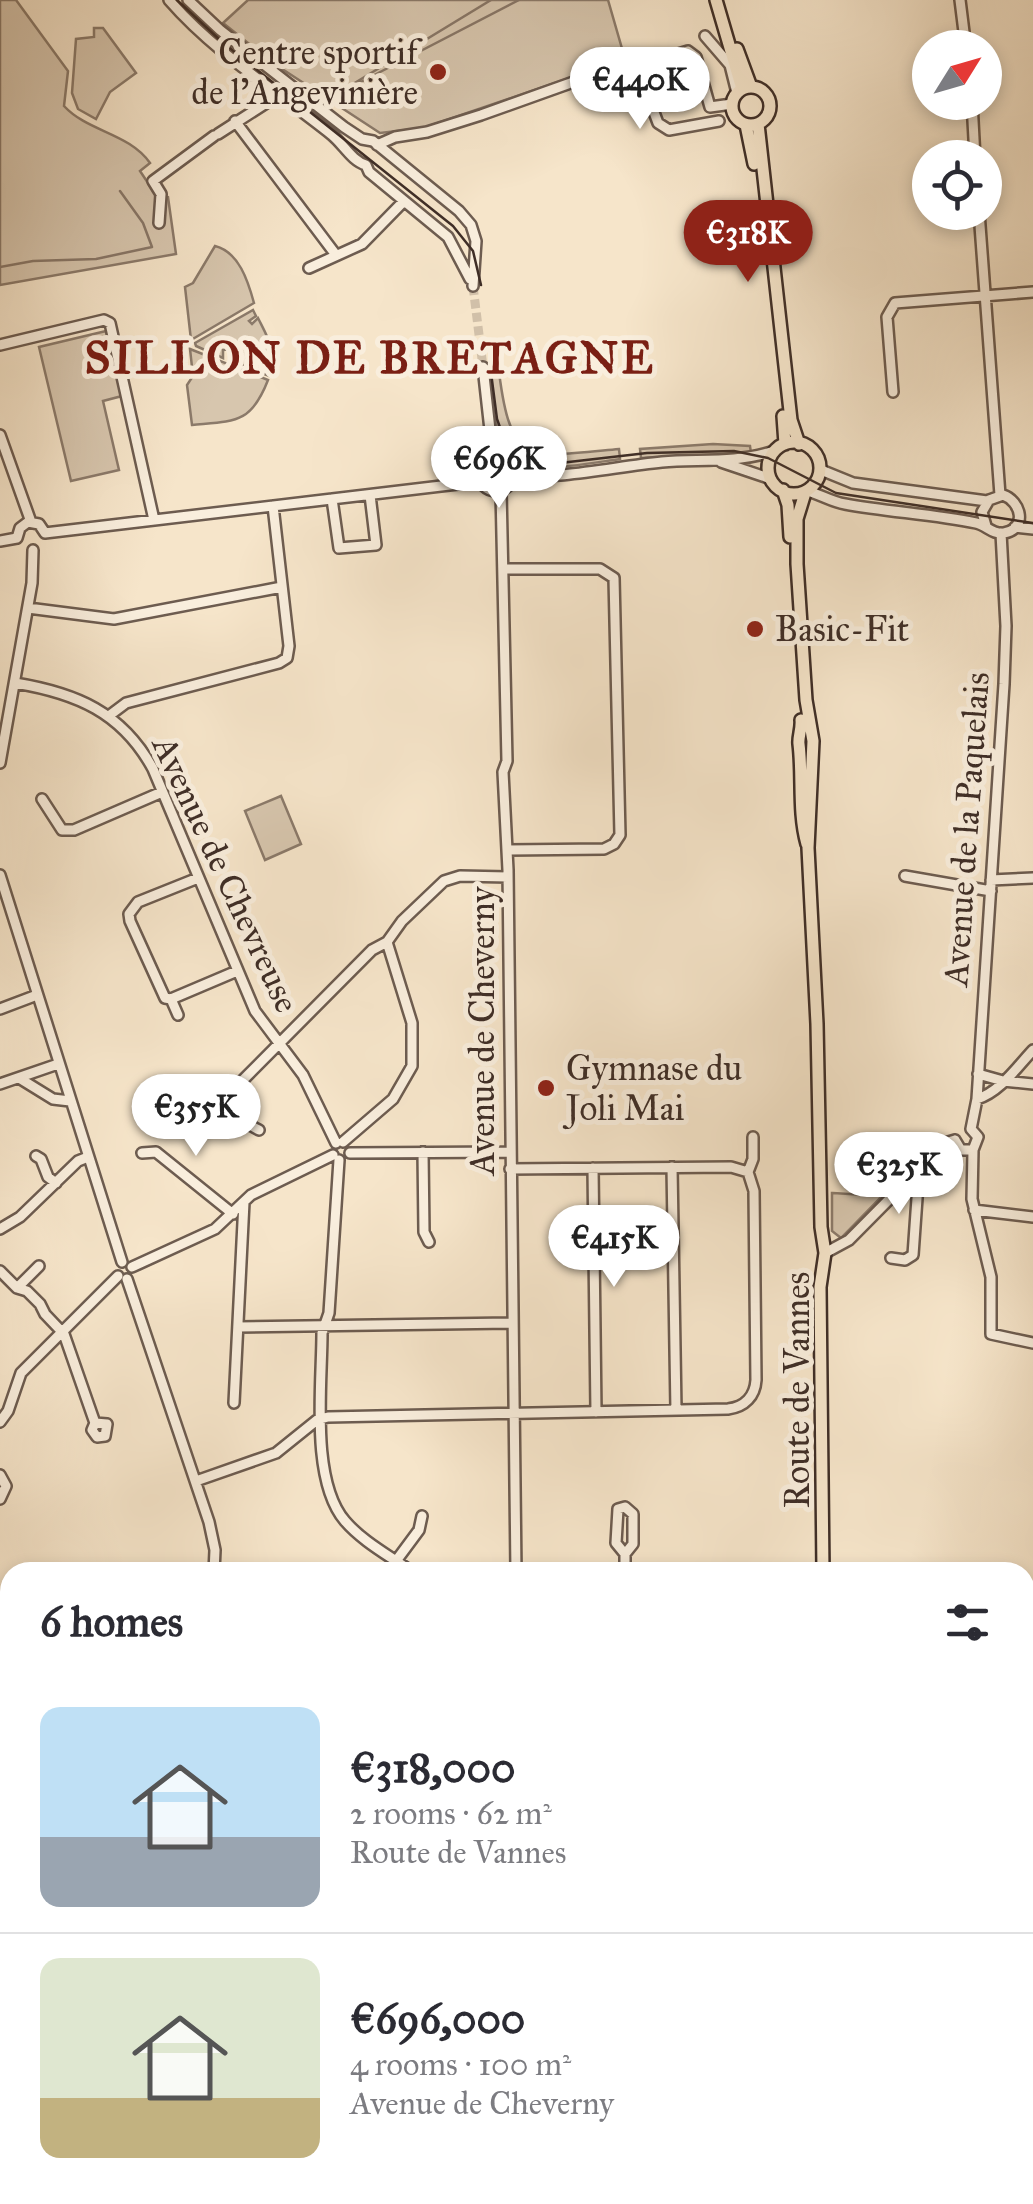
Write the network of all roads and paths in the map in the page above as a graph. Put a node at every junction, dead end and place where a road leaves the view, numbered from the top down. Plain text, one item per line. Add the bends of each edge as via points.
1 (168, 0) edge
2 (188, 0) edge
3 (720, 0) edge
4 (960, 0) edge
5 (964, 30) edge
6 (705, 36) dead end
7 (652, 62) junction
8 (615, 68) junction
9 (643, 83) junction
10 (740, 93) junction
11 (277, 96) junction
12 (236, 120) junction
13 (719, 121) dead end
14 (752, 124) junction
15 (362, 140) junction
16 (378, 147) junction
17 (353, 156) junction
18 (366, 166) junction
19 (404, 202) junction
20 (159, 223) dead end
21 (980, 230) edge
22 (336, 255) junction
23 (309, 268) dead end
24 (1033, 292) edge
25 (984, 296) junction
26 (0, 345) edge
27 (484, 367) tunnel mouth
28 (893, 392) dead end
29 (0, 435) edge
30 (784, 444) junction
31 (799, 444) junction
32 (771, 452) junction
33 (494, 457) junction
34 (718, 461) junction
35 (821, 470) junction
36 (513, 476) junction
37 (479, 478) junction
38 (771, 478) junction
39 (783, 490) junction
40 (501, 491) junction
41 (807, 492) junction
42 (370, 494) junction
43 (1000, 495) junction
44 (332, 499) junction
45 (987, 501) junction
46 (273, 506) junction
47 (1018, 506) junction
48 (1033, 512) edge
49 (154, 520) junction
50 (31, 522) junction
51 (986, 526) junction
52 (1015, 527) junction
53 (1033, 529) edge
54 (45, 533) junction
55 (1001, 533) junction
56 (17, 538) junction
57 (0, 541) edge
58 (32, 550) junction
59 (503, 569) junction
60 (282, 588) junction
61 (28, 608) junction
62 (14, 682) junction
63 (110, 715) junction
64 (806, 741) junction
65 (0, 764) edge
66 (162, 792) junction
67 (42, 799) dead end
68 (508, 850) junction
69 (0, 874) edge
70 (905, 876) dead end
71 (508, 877) junction
72 (198, 878) junction
73 (1033, 878) edge
74 (991, 886) junction
75 (387, 942) junction
76 (237, 971) junction
77 (37, 996) junction
78 (171, 998) junction
79 (0, 1009) edge
80 (178, 1015) dead end
81 (278, 1044) junction
82 (1033, 1050) edge
83 (58, 1064) junction
84 (38, 1071) junction
85 (978, 1074) junction
86 (18, 1078) junction
87 (1004, 1081) junction
88 (0, 1084) edge
89 (1033, 1084) edge
90 (31, 1086) junction
91 (977, 1099) junction
92 (70, 1101) junction
93 (971, 1128) junction
94 (259, 1130) dead end
95 (753, 1136) dead end
96 (955, 1140) junction
97 (340, 1143) junction
98 (972, 1150) junction
99 (424, 1152) junction
100 (509, 1152) junction
101 (142, 1153) dead end
102 (350, 1154) junction
103 (36, 1156) dead end
104 (88, 1157) junction
105 (336, 1158) junction
106 (593, 1168) junction
107 (672, 1168) junction
108 (510, 1169) junction
109 (919, 1170) junction
110 (748, 1172) junction
111 (56, 1183) junction
112 (244, 1202) junction
113 (974, 1210) junction
114 (230, 1218) junction
115 (1033, 1218) edge
116 (0, 1228) edge
117 (242, 1228) junction
118 (430, 1242) dead end
119 (826, 1253) junction
120 (891, 1258) dead end
121 (127, 1264) junction
122 (40, 1266) dead end
123 (0, 1271) edge
124 (122, 1278) junction
125 (17, 1288) junction
126 (511, 1323) junction
127 (325, 1325) junction
128 (238, 1327) junction
129 (62, 1331) junction
130 (1033, 1344) edge
131 (234, 1403) dead end
132 (676, 1410) junction
133 (596, 1412) junction
134 (512, 1413) junction
135 (322, 1418) junction
136 (0, 1422) edge
137 (95, 1423) dead end
138 (0, 1475) edge
139 (196, 1482) junction
140 (0, 1499) edge
141 (422, 1516) dead end
142 (625, 1554) junction
143 (396, 1561) joint
144 (213, 1562) edge
145 (516, 1562) edge
146 (625, 1562) edge
147 (824, 1562) edge

1 - 11 street
2 - 15 street
3 - 10 main road
4 - 5 street
6 - 10 street via 730,65
7 - 8 street
7 - 9 street
7 - 10 street via 688,50 710,107
8 - 9 street
8 - 16 street
9 - 13 street via 654,118 668,130
10 - 14 main road via 735,116
10 - 14 main road via 762,90 770,102 769,114
11 - 12 street
11 - 17 street
12 - 20 street via 153,181 161,194
12 - 22 street
14 - 30 main road
14 - 31 main road
15 - 16 street
15 - 17 street
16 - 18 street via 377,160
16 - 19 street via 471,225 474,286 456,248
17 - 18 street
18 - 19 street
19 - 22 street via 362,244
21 - 25 street
22 - 23 street
24 - 25 street
25 - 28 street via 895,303 887,317
25 - 43 street
26 - 49 street via 110,322
27 - 33 street
29 - 50 street
30 - 31 main road
30 - 32 main road
31 - 35 main road
32 - 34 street
32 - 38 main road
33 - 36 street via 506,460
33 - 37 street via 482,464
34 - 36 street
34 - 38 street
35 - 41 main road
35 - 45 street via 853,483
36 - 40 street
37 - 40 street via 489,490
37 - 42 street
38 - 39 main road
39 - 41 main road
39 - 64 main road, Route de Vannes
40 - 59 street, Avenue de Cheverny
41 - 51 street via 842,504
41 - 64 main road, Route de Vannes via 797,519 796,564
42 - 44 street
42 - 44 street via 376,544 339,548
43 - 45 street
43 - 47 street
44 - 46 street
45 - 51 street
46 - 49 street
46 - 60 street
47 - 48 street
47 - 52 street
49 - 54 street
50 - 54 street
50 - 56 street
51 - 55 street
52 - 53 street
52 - 55 street
54 - 58 street
55 - 74 street, Avenue de la Paquelais via 1005,646
56 - 57 street
56 - 58 street
58 - 61 street
59 - 68 street, Avenue de Cheverny
59 - 68 street via 600,569 614,578 620,816 620,835 604,849
60 - 61 street via 114,619
60 - 63 street via 289,651 284,661 126,703
61 - 62 street
62 - 63 street, Avenue de Chevreuse via 60,691
62 - 65 street
63 - 66 street, Avenue de Chevreuse via 144,754
64 - 119 main road, Route de Vannes via 803,829
66 - 67 street via 74,830 62,830
66 - 72 street, Avenue de Chevreuse
68 - 71 street, Avenue de Cheverny
69 - 77 street
70 - 74 street
71 - 75 street via 444,881
71 - 100 street, Avenue de Cheverny
72 - 76 street, Avenue de Chevreuse
72 - 78 street via 138,902 129,914 160,992
73 - 74 street
74 - 85 street, Avenue de la Paquelais
75 - 81 street
75 - 97 street via 412,1023 414,1058 398,1093
76 - 78 street
76 - 81 street, Avenue de Chevreuse
77 - 79 street
77 - 83 street
78 - 80 street
81 - 94 street via 234,1094 234,1108
81 - 97 street, Avenue de Chevreuse
82 - 87 street
83 - 84 street
83 - 92 street
84 - 86 street
84 - 90 street
85 - 87 street
85 - 91 street, Avenue de la Paquelais
86 - 88 street
86 - 90 street
87 - 89 street
87 - 91 street
90 - 92 street
91 - 93 street, Avenue de la Paquelais
92 - 104 street
93 - 96 street
93 - 98 street via 978,1137
95 - 110 street
96 - 98 street via 961,1150
96 - 109 street
97 - 102 street, Avenue de Chevreuse
97 - 105 street via 332,1149
98 - 113 street
99 - 100 street
99 - 102 street
99 - 118 street via 424,1232
100 - 108 street, Avenue de Cheverny
101 - 114 street via 156,1152
102 - 105 street
103 - 111 street
104 - 111 street
104 - 121 street
105 - 112 street
105 - 127 street
106 - 107 street
106 - 108 street
106 - 133 street
107 - 110 street
107 - 132 street
108 - 126 street, Avenue de Cheverny
109 - 119 street via 849,1240
109 - 120 street via 914,1255
110 - 132 street via 754,1191 756,1386 734,1408
111 - 116 street
112 - 114 street
112 - 117 street
113 - 115 street
113 - 130 street via 991,1277 990,1334
114 - 117 street
114 - 121 street via 192,1241
117 - 128 street
119 - 147 main road, Route de Vannes via 820,1287
121 - 124 street via 132,1274
121 - 124 street via 116,1268
122 - 125 street
123 - 125 street
124 - 129 street
124 - 139 street
125 - 129 street
126 - 127 street
126 - 134 street, Avenue de Cheverny
127 - 128 street
127 - 135 street
128 - 131 street
129 - 136 street via 21,1373
129 - 137 street
132 - 133 street
133 - 134 street
134 - 135 street
134 - 145 street, Avenue de Cheverny
135 - 139 street via 276,1453
135 - 143 street via 324,1475 333,1504 358,1534
138 - 140 street via 6,1486
139 - 144 street
141 - 143 street
142 - 142 street via 633,1544 632,1514 625,1507 615,1516 616,1544
142 - 146 street

